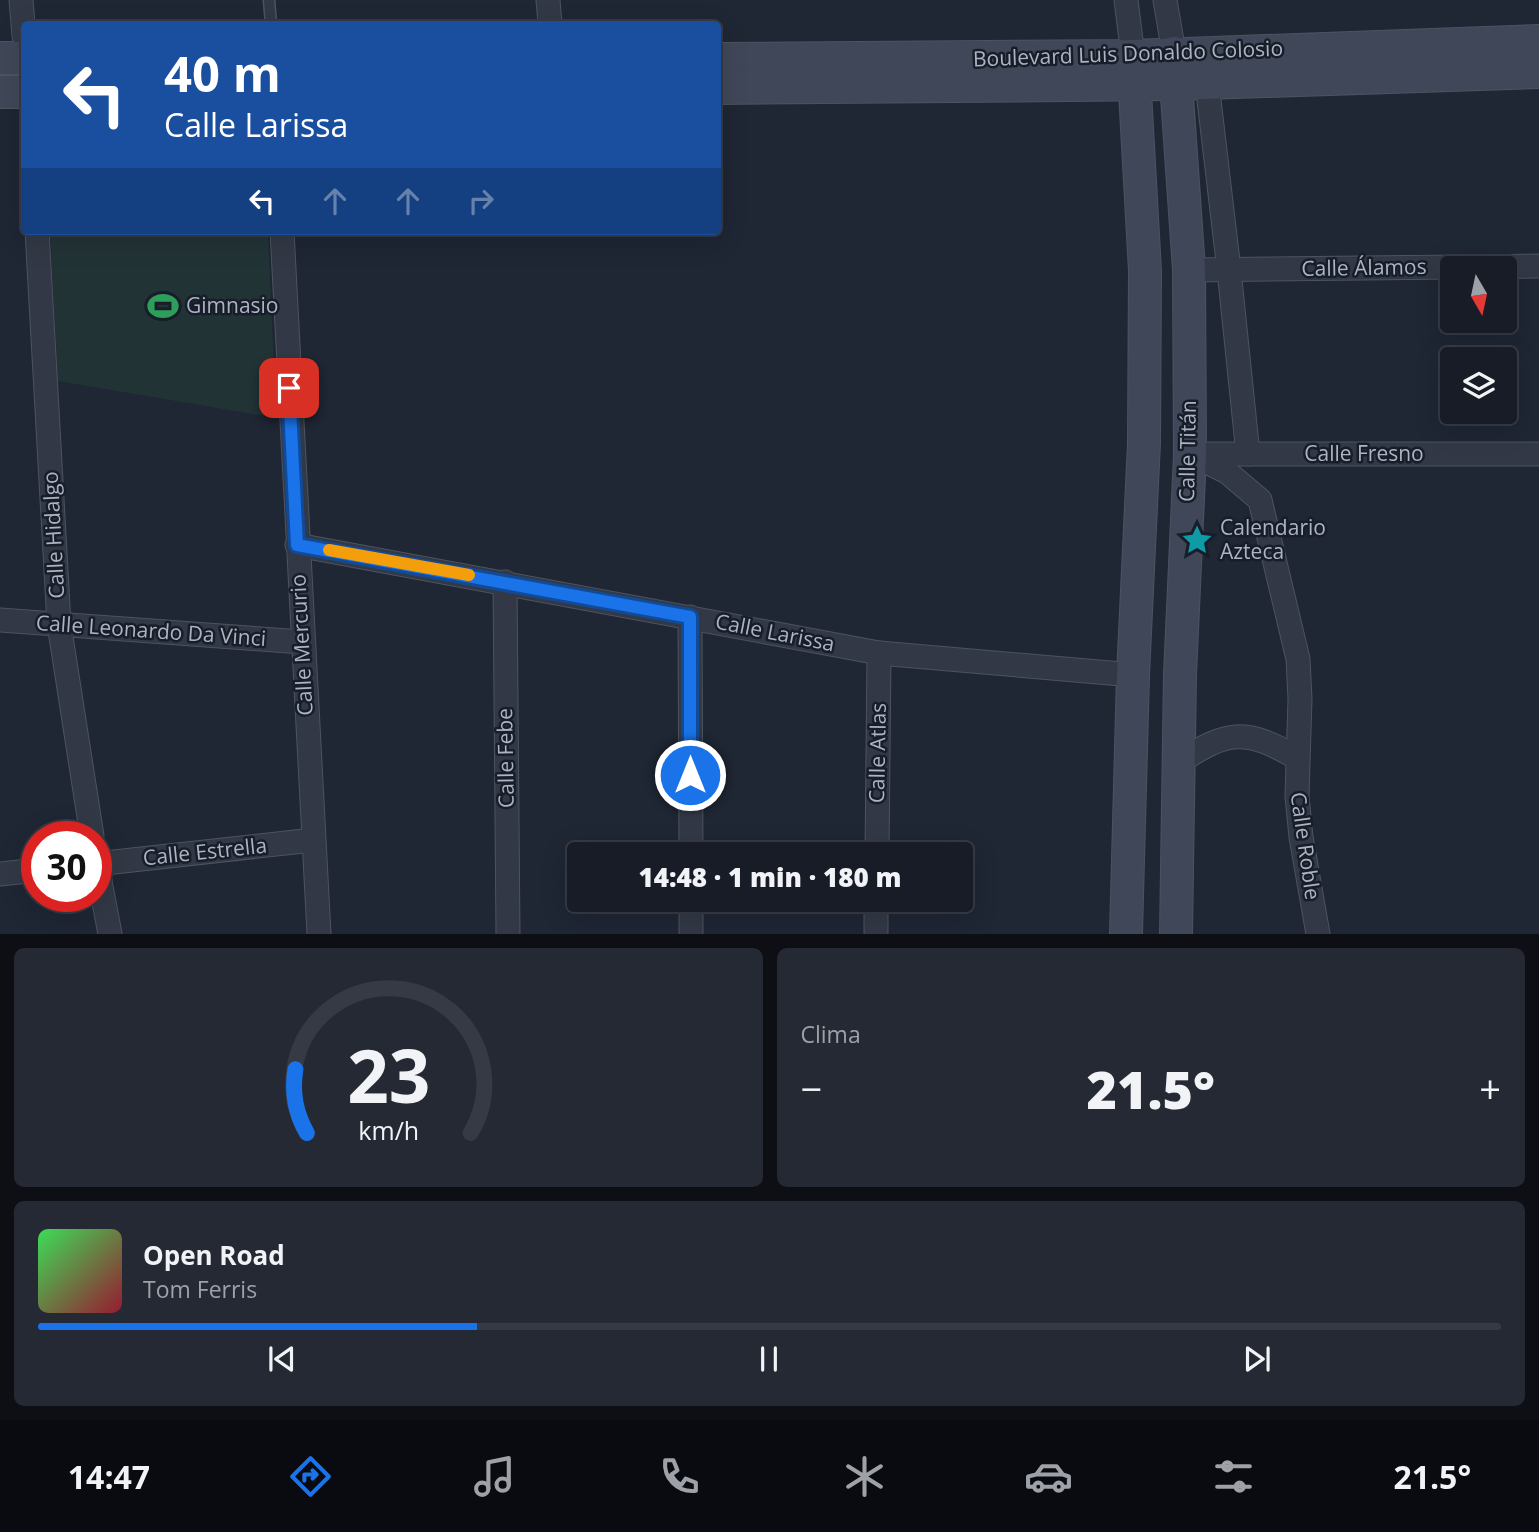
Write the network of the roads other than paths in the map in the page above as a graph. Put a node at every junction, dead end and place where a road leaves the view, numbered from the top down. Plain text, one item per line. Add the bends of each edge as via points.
1 (21, 0) edge
2 (269, 0) edge
3 (548, 0) edge
4 (1126, 0) edge
5 (1165, 0) edge
6 (23, 21) edge
7 (271, 21) edge
8 (550, 21) edge
9 (1539, 41) edge
10 (1174, 53) junction
11 (0, 58) edge
12 (21, 58) edge
13 (721, 58) edge
14 (1134, 70) junction
15 (1539, 72) edge
16 (897, 73) junction
17 (1207, 83) junction
18 (1176, 84) junction
19 (721, 88) edge
20 (0, 92) edge
21 (21, 92) edge
22 (37, 235) edge
23 (282, 235) edge
24 (1539, 266) edge
25 (1189, 270) junction
26 (1230, 270) junction
27 (1189, 454) junction
28 (1248, 454) junction
29 (1539, 454) edge
30 (297, 545) junction
31 (505, 582) junction
32 (690, 617) junction
33 (0, 620) edge
34 (59, 624) junction
35 (302, 642) junction
36 (879, 653) junction
37 (1133, 675) junction
38 (1297, 758) junction
39 (1178, 763) junction
40 (90, 821) edge
41 (313, 840) junction
42 (691, 842) edge
43 (877, 842) edge
44 (112, 861) edge
45 (21, 872) edge
46 (0, 874) edge
47 (106, 912) edge
48 (691, 912) edge
49 (876, 912) edge
50 (110, 933) edge
51 (319, 933) edge
52 (508, 933) edge
53 (691, 933) edge
54 (876, 933) edge
55 (1126, 933) edge
56 (1176, 933) edge
57 (1318, 933) edge

1 - 6 street
2 - 7 lane
3 - 8 street
4 - 14 street
5 - 10 street
9 - 10 main road, Boulevard Luis Donaldo Colosio
10 - 14 main road, Boulevard Luis Donaldo Colosio
10 - 18 main road, Calle Titán
11 - 12 main road
13 - 16 main road, Boulevard Luis Donaldo Colosio
14 - 16 main road, Boulevard Luis Donaldo Colosio
14 - 18 main road, Boulevard Luis Donaldo Colosio
14 - 37 main road via 1145,271 1144,443
15 - 17 main road, Boulevard Luis Donaldo Colosio
16 - 19 main road, Boulevard Luis Donaldo Colosio
17 - 18 main road, Boulevard Luis Donaldo Colosio
17 - 26 street
18 - 25 main road, Calle Titán
20 - 21 main road
22 - 34 street, Calle Hidalgo
23 - 30 street, Calle Mercurio
24 - 26 street, Calle Álamos
25 - 26 street, Calle Álamos
25 - 27 main road, Calle Titán
26 - 28 street
27 - 28 street, Calle Fresno
27 - 38 street, Calle Roble via 1227,472 1260,500 1298,659
27 - 39 main road, Calle Titán
28 - 29 street, Calle Fresno
30 - 31 street, Calle Larissa
30 - 35 street, Calle Mercurio
31 - 32 street, Calle Larissa
31 - 52 street, Calle Febe
32 - 36 street, Calle Larissa
32 - 42 street
33 - 34 street, Calle Leonardo Da Vinci
34 - 35 street, Calle Leonardo Da Vinci
34 - 40 street, Calle Hidalgo
35 - 41 street, Calle Mercurio
36 - 37 street, Calle Larissa
36 - 43 street, Calle Atlas
37 - 55 main road
38 - 39 street via 1270,742 1237,736 1207,744
38 - 57 street, Calle Roble via 1301,836
39 - 56 main road, Calle Titán
41 - 44 street, Calle Estrella
41 - 51 street, Calle Mercurio
45 - 46 street
47 - 50 street
48 - 53 street
49 - 54 street

